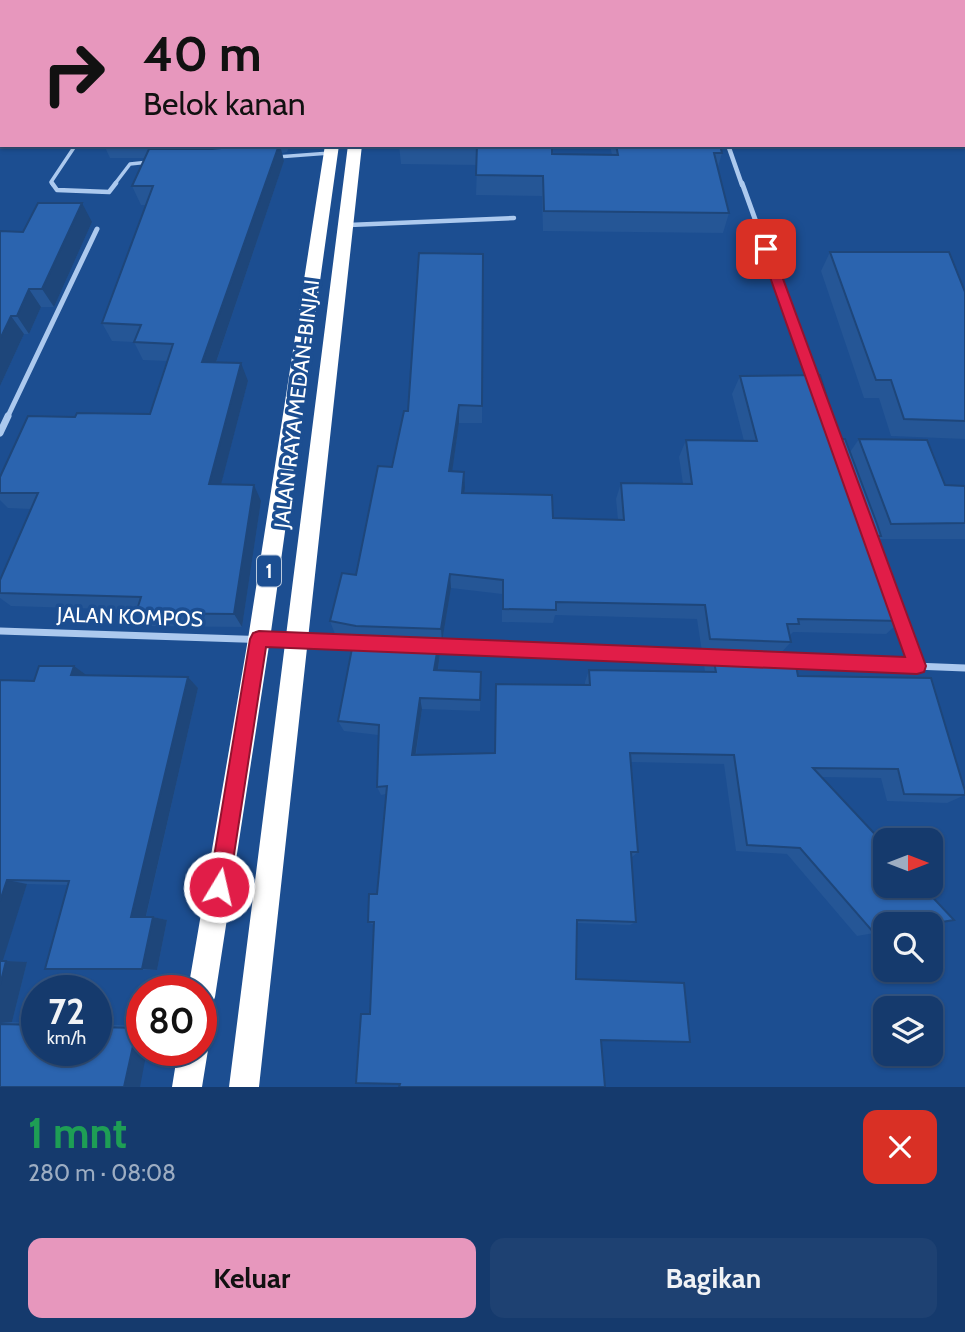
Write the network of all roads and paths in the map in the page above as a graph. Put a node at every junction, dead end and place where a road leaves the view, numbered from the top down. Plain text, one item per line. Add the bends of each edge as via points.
1 (74, 147) edge
2 (355, 147) edge
3 (729, 147) edge
4 (331, 149) edge
5 (265, 158) edge
6 (152, 162) edge
7 (514, 218) dead end
8 (346, 225) junction
9 (97, 229) dead end
10 (818, 393) edge
11 (0, 433) edge
12 (894, 601) edge
13 (0, 631) edge
14 (259, 639) junction
15 (298, 641) junction
16 (367, 643) edge
17 (422, 646) edge
18 (724, 658) edge
19 (780, 660) edge
20 (917, 666) junction
21 (965, 668) edge
22 (204, 975) edge
23 (190, 1066) edge
24 (187, 1087) edge
25 (244, 1087) edge

1 - 6 lane via 51,182 57,190 109,192 130,164
2 - 8 highway, JALAN RAYA MEDAN-BINJAI / 1
3 - 10 street
4 - 5 lane
4 - 14 highway, JALAN RAYA MEDAN-BINJAI / 1
7 - 8 lane
8 - 15 highway, JALAN RAYA MEDAN-BINJAI / 1
9 - 11 street
12 - 20 street
13 - 14 street, JALAN KOMPOS
14 - 15 street, JALAN KOMPOS
14 - 22 highway, JALAN RAYA MEDAN-BINJAI / 1
15 - 16 street, JALAN KOMPOS
15 - 25 highway, JALAN RAYA MEDAN-BINJAI / 1
17 - 18 street
19 - 20 street
20 - 21 street
23 - 24 highway

